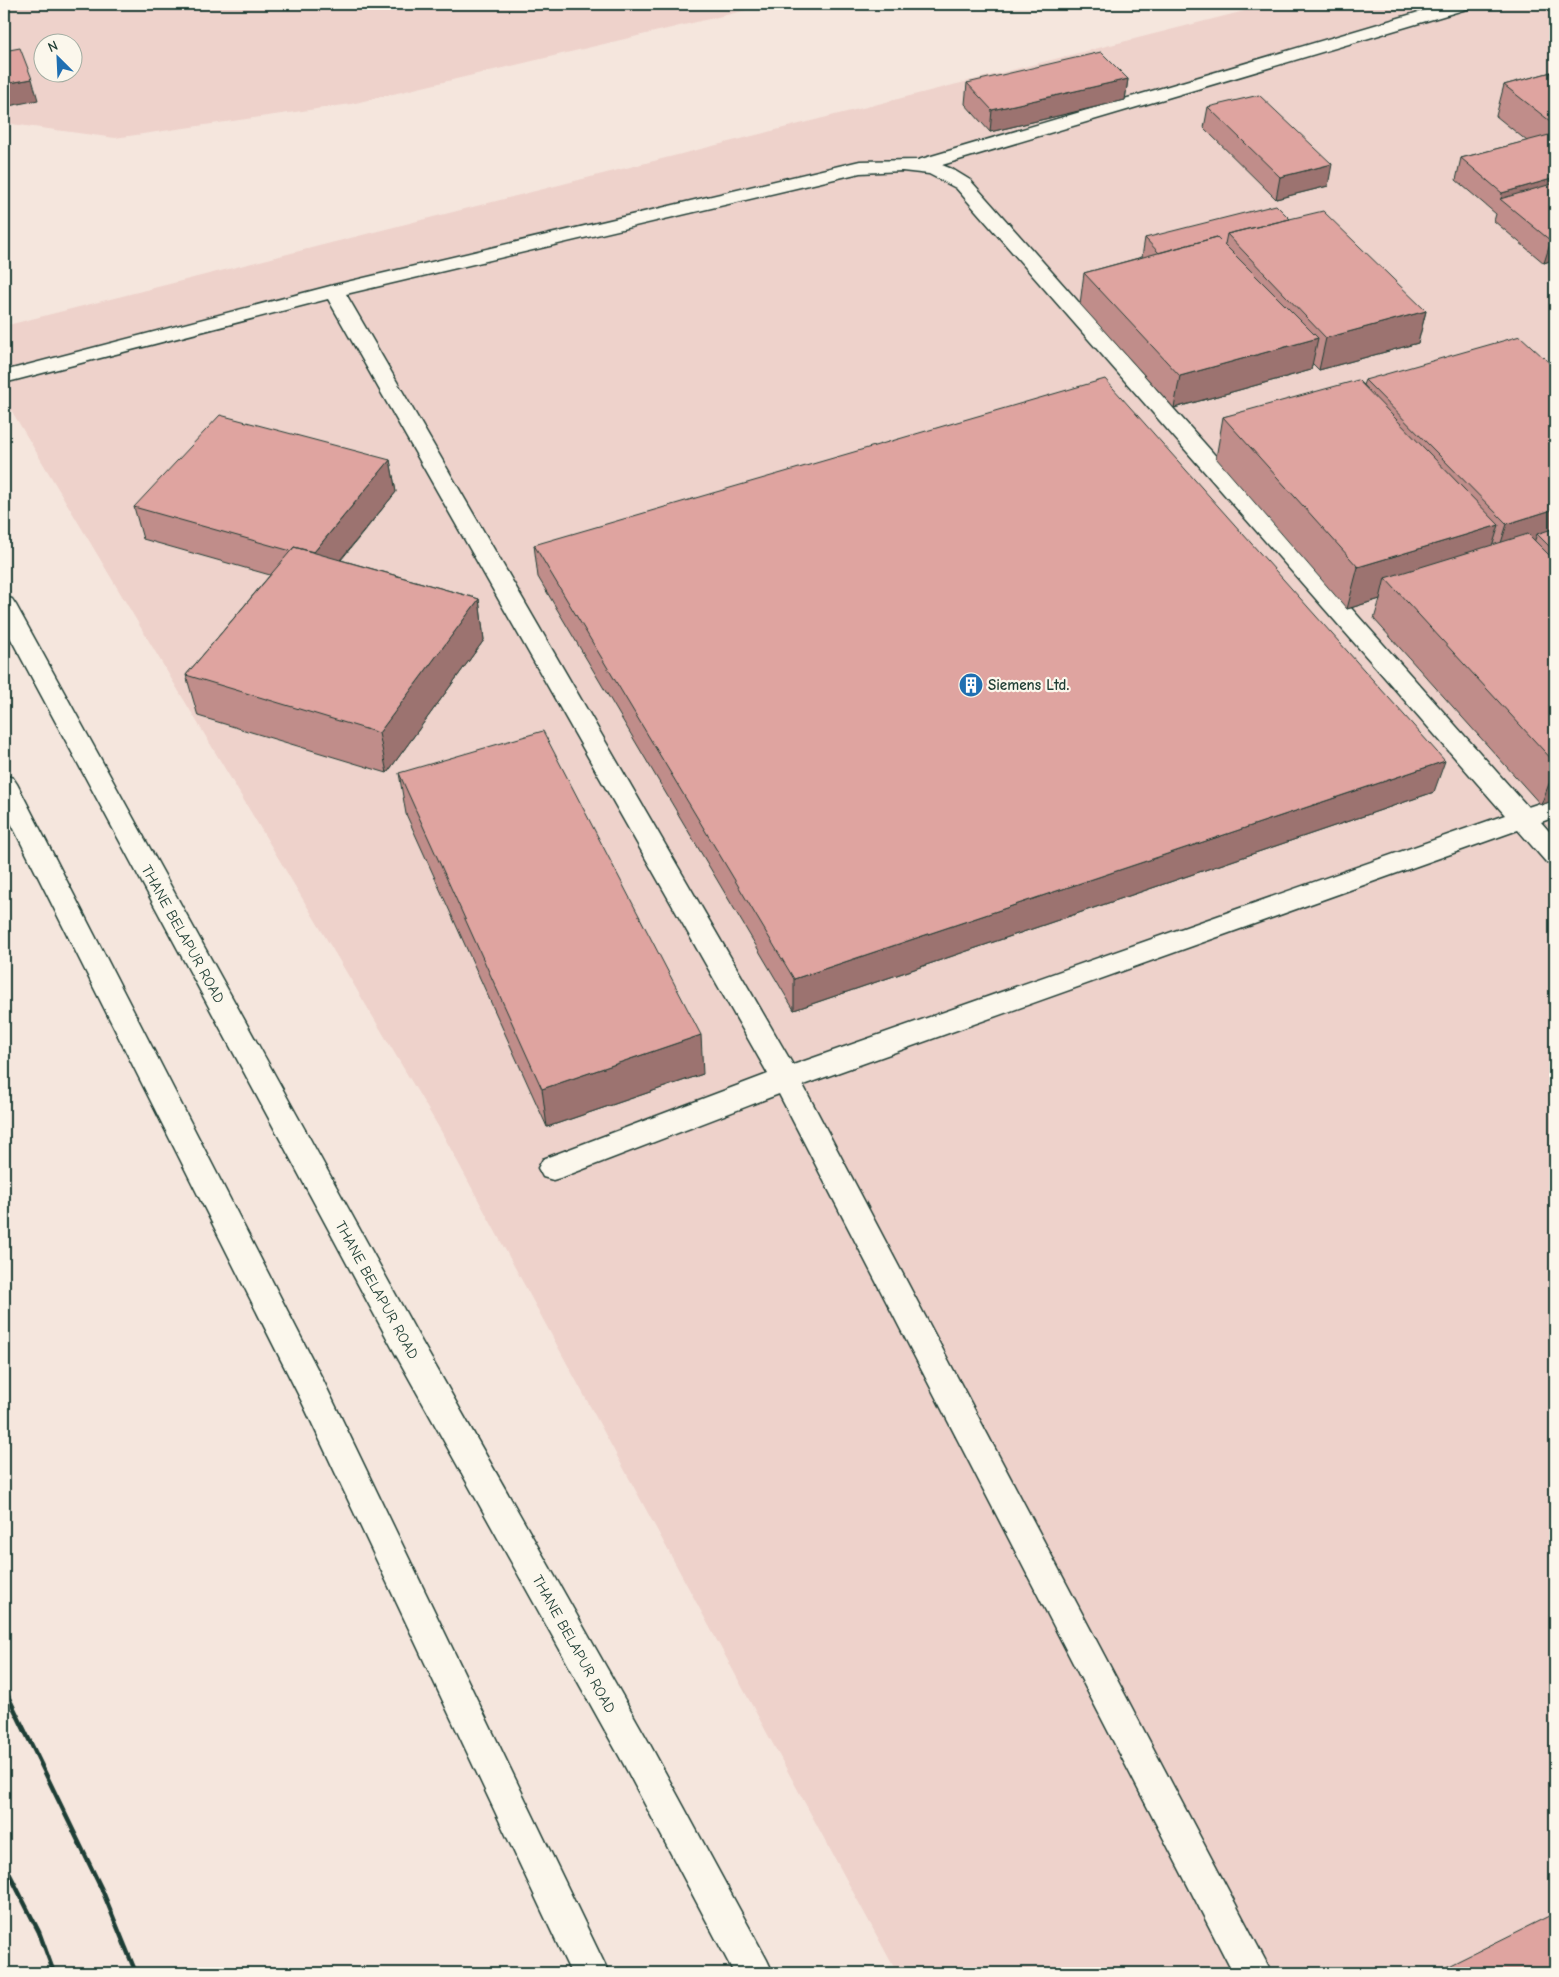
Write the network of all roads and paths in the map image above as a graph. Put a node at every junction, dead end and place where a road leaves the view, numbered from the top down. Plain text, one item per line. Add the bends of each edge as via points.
1 (1464, 4) edge
2 (919, 166) junction
3 (334, 291) junction
4 (4, 377) edge
5 (4, 605) edge
6 (4, 784) edge
7 (1555, 807) edge
8 (1522, 819) junction
9 (1555, 855) edge
10 (786, 1079) junction
11 (553, 1168) dead end
12 (590, 1973) edge
13 (754, 1973) edge
14 (1253, 1973) edge

1 - 2 main road
2 - 3 main road via 860,167
2 - 8 main road via 942,172 963,184
3 - 4 main road
3 - 10 main road
5 - 13 main road, THANE BELAPUR ROAD
6 - 12 main road via 312,1390
7 - 8 main road
8 - 9 main road
8 - 10 main road
10 - 11 main road
10 - 14 main road

